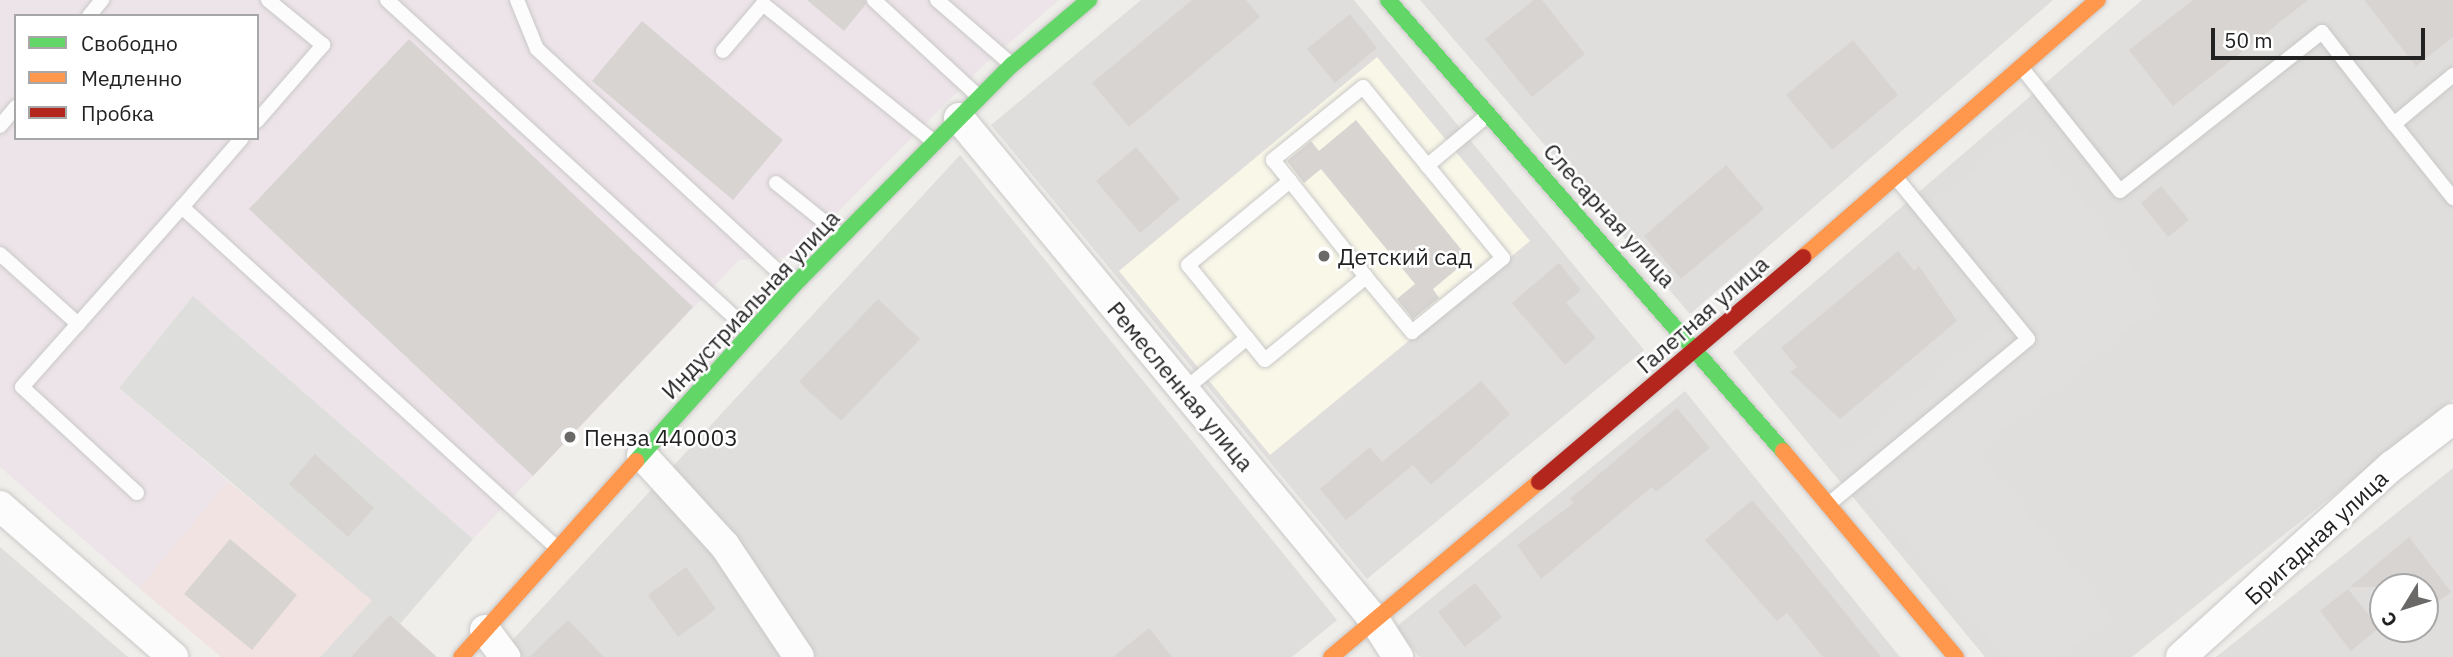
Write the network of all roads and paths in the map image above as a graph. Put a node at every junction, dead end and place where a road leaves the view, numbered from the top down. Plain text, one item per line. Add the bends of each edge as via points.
1 (102, 0) edge
2 (268, 0) edge
3 (387, 0) edge
4 (517, 0) edge
5 (874, 0) edge
6 (937, 0) edge
7 (1089, 0) edge
8 (1388, 0) edge
9 (2098, 0) edge
10 (91, 14) edge
11 (723, 51) dead end
12 (1012, 65) junction
13 (2021, 67) junction
14 (2453, 75) edge
15 (979, 97) junction
16 (14, 109) edge
17 (1489, 114) junction
18 (959, 118) junction
19 (259, 119) edge
20 (2394, 124) junction
21 (0, 126) edge
22 (240, 140) edge
23 (934, 143) junction
24 (1427, 166) junction
25 (1895, 177) junction
26 (1290, 181) junction
27 (776, 183) dead end
28 (2453, 198) edge
29 (181, 207) junction
30 (843, 237) junction
31 (0, 254) edge
32 (1366, 277) junction
33 (794, 285) junction
34 (78, 324) junction
35 (751, 333) junction
36 (1247, 338) junction
37 (1698, 349) junction
38 (1184, 390) junction
39 (2453, 419) edge
40 (642, 455) junction
41 (137, 493) dead end
42 (1828, 504) junction
43 (0, 506) edge
44 (558, 549) junction
45 (1375, 621) junction
46 (485, 630) junction
47 (173, 657) edge
48 (461, 657) edge
49 (505, 657) edge
50 (799, 657) edge
51 (1331, 657) edge
52 (1398, 657) edge
53 (1956, 657) edge
54 (2181, 657) edge

1 - 10 lane
2 - 19 lane via 323,45
3 - 35 lane
4 - 33 lane via 537,49
5 - 15 lane
6 - 12 lane
7 - 12 street, Индустриальная улица
8 - 17 street, Слесарная улица
9 - 13 street, Галетная улица
11 - 23 lane via 763,4
12 - 15 street, Индустриальная улица
13 - 20 lane via 2120,191 2322,32
13 - 25 street, Галетная улица
14 - 20 lane
15 - 18 street, Индустриальная улица
16 - 21 lane
17 - 24 lane
17 - 37 street, Слесарная улица
18 - 23 street, Индустриальная улица
18 - 38 street, Ремесленная улица
20 - 28 lane
22 - 29 lane
23 - 30 street, Индустриальная улица
24 - 26 lane via 1363,87 1273,160
24 - 32 lane via 1503,258 1412,332
25 - 37 street, Галетная улица
25 - 42 lane via 2028,339
26 - 32 lane
26 - 36 lane via 1188,265
27 - 30 lane
29 - 34 lane
29 - 44 lane
30 - 33 street, Индустриальная улица
31 - 34 lane
32 - 36 lane via 1265,360
33 - 35 street, Индустриальная улица
34 - 41 lane via 22,387
35 - 40 street, Индустриальная улица
36 - 38 lane
37 - 42 street, Слесарная улица
37 - 45 street, Галетная улица
38 - 45 street, Ремесленная улица
39 - 54 street, Бригадная улица via 2392,466
40 - 44 street, Индустриальная улица
40 - 50 street via 725,546
42 - 53 street, Слесарная улица
43 - 47 street
44 - 46 street, Индустриальная улица
45 - 51 street, Галетная улица
45 - 52 street, Ремесленная улица
46 - 48 street, Индустриальная улица
46 - 49 street

